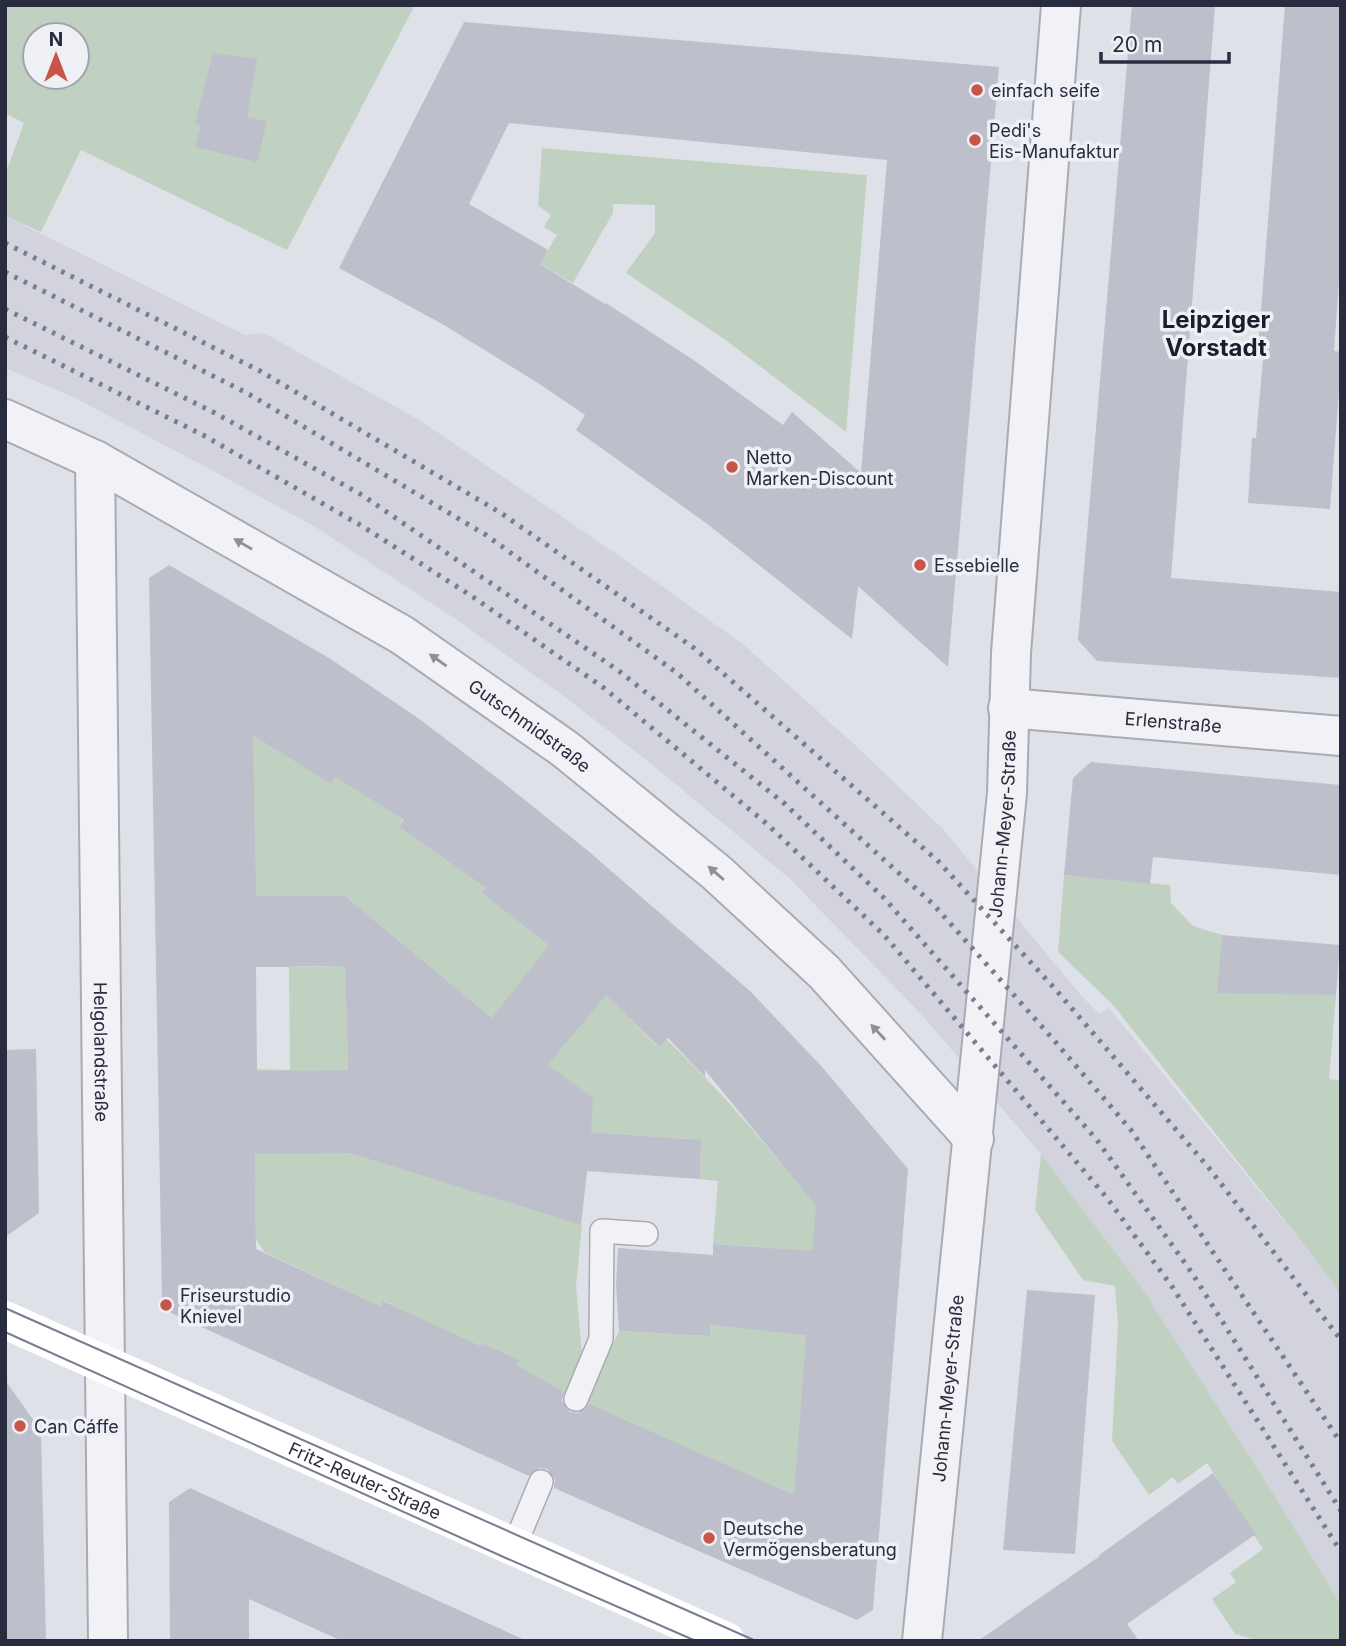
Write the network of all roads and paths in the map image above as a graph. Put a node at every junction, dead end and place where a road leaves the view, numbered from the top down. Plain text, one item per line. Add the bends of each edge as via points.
1 (1061, 5) edge
2 (5, 418) edge
3 (95, 460) junction
4 (1008, 708) junction
5 (1341, 736) edge
6 (974, 1139) junction
7 (646, 1234) dead end
8 (5, 1320) edge
9 (105, 1365) junction
10 (576, 1399) dead end
11 (541, 1482) dead end
12 (514, 1547) junction
13 (108, 1641) edge
14 (726, 1641) edge
15 (922, 1641) edge

1 - 4 street, Johann-Meyer-Straße
2 - 3 street, Gutschmidstraße
6 -> 3 street, Gutschmidstraße via 824,972 717,873 565,749 402,635
3 - 9 street, Helgolandstraße
4 - 5 street, Erlenstraße
4 - 6 street, Johann-Meyer-Straße via 1007,793
6 - 15 street, Johann-Meyer-Straße
7 - 10 lane via 602,1231 601,1339
8 - 9 main road, Fritz-Reuter-Straße
9 - 12 main road, Fritz-Reuter-Straße
9 - 13 street, Helgolandstraße
11 - 12 lane
12 - 14 main road, Fritz-Reuter-Straße

